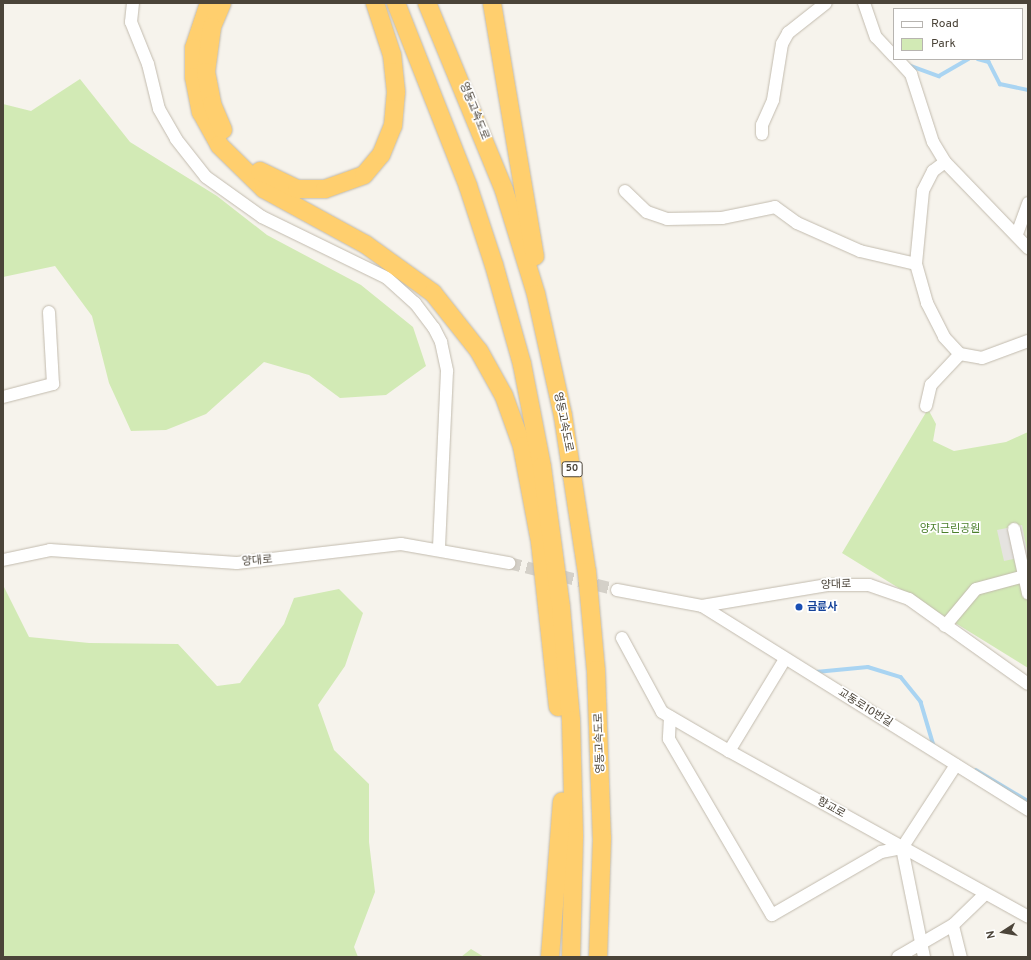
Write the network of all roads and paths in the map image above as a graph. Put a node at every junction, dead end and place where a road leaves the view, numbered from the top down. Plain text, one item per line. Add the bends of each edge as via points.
1 (133, 3) edge
2 (208, 3) edge
3 (222, 3) edge
4 (375, 3) edge
5 (396, 3) edge
6 (427, 3) edge
7 (492, 3) edge
8 (826, 3) edge
9 (864, 3) edge
10 (893, 55) edge
11 (898, 60) edge
12 (762, 134) dead end
13 (945, 162) junction
14 (625, 191) dead end
15 (1028, 203) edge
16 (1016, 234) junction
17 (1028, 248) edge
18 (916, 264) junction
19 (49, 312) dead end
20 (1028, 341) edge
21 (960, 354) junction
22 (3, 397) edge
23 (926, 406) dead end
24 (563, 416) junction
25 (1014, 529) dead end
26 (439, 550) junction
27 (3, 560) edge
28 (509, 563) tunnel mouth
29 (1026, 576) edge
30 (617, 590) tunnel mouth
31 (1028, 593) edge
32 (702, 606) junction
33 (561, 608) junction
34 (945, 626) junction
35 (622, 638) dead end
36 (785, 658) junction
37 (1028, 684) edge
38 (670, 717) junction
39 (562, 750) junction
40 (729, 751) junction
41 (956, 765) junction
42 (1028, 810) edge
43 (902, 848) junction
44 (984, 895) junction
45 (1028, 917) edge
46 (953, 926) junction
47 (920, 941) junction
48 (550, 957) edge
49 (571, 957) edge
50 (598, 957) edge
51 (898, 957) edge
52 (924, 957) edge
53 (961, 957) edge

1 - 26 street via 131,22 148,64 159,109 176,139 206,177 262,217 387,278 415,303 442,342 447,371
2 - 39 highway via 194,48 194,77 201,112 219,145 264,189 365,244 433,293 479,351 504,396 522,446 540,541
3 - 4 highway via 212,27 206,72 217,118 234,146 265,175 281,184 311,190 346,184 364,175 388,141 395,107 394,76
5 - 33 highway via 468,186 520,356 542,467
6 - 24 highway, 영동고속도로 / 50 via 506,196 536,294
7 - 24 highway
8 - 12 street via 788,33 782,44 773,100 762,125
9 - 10 street via 876,37
11 - 13 street via 911,74 933,142
13 - 16 street
13 - 18 street via 933,171 923,191
14 - 18 street via 647,212 667,219 722,218 775,207 797,223 860,251
15 - 16 street
16 - 17 street
18 - 21 street via 927,303 944,338
19 - 22 street via 53,384
20 - 21 street via 982,358
21 - 23 street via 931,385
24 - 50 highway, 영동고속도로 / 50 via 587,572 596,670 602,838
25 - 29 street
26 - 27 street, 양대로 via 401,544 366,546 300,558 237,563 50,550
26 - 28 street, 양대로
29 - 31 street
29 - 34 street via 976,589
30 - 32 street, 양대로
32 - 34 street, 양대로 via 826,585 869,584 909,598
32 - 36 street, 교동로10번길
33 - 39 highway
33 - 49 highway via 571,736 574,837
34 - 37 street, 양대로
35 - 38 street, 향교로 via 662,712
36 - 40 street
36 - 41 street, 교동로10번길
38 - 40 street, 향교로
38 - 43 street via 669,739 772,915 881,852
39 - 48 highway via 562,807
40 - 43 street, 향교로
41 - 42 street, 교동로10번길
41 - 43 street
43 - 44 street, 향교로
43 - 47 street
44 - 45 street, 향교로
44 - 46 street
46 - 47 street
46 - 53 street
47 - 51 street
47 - 52 street

